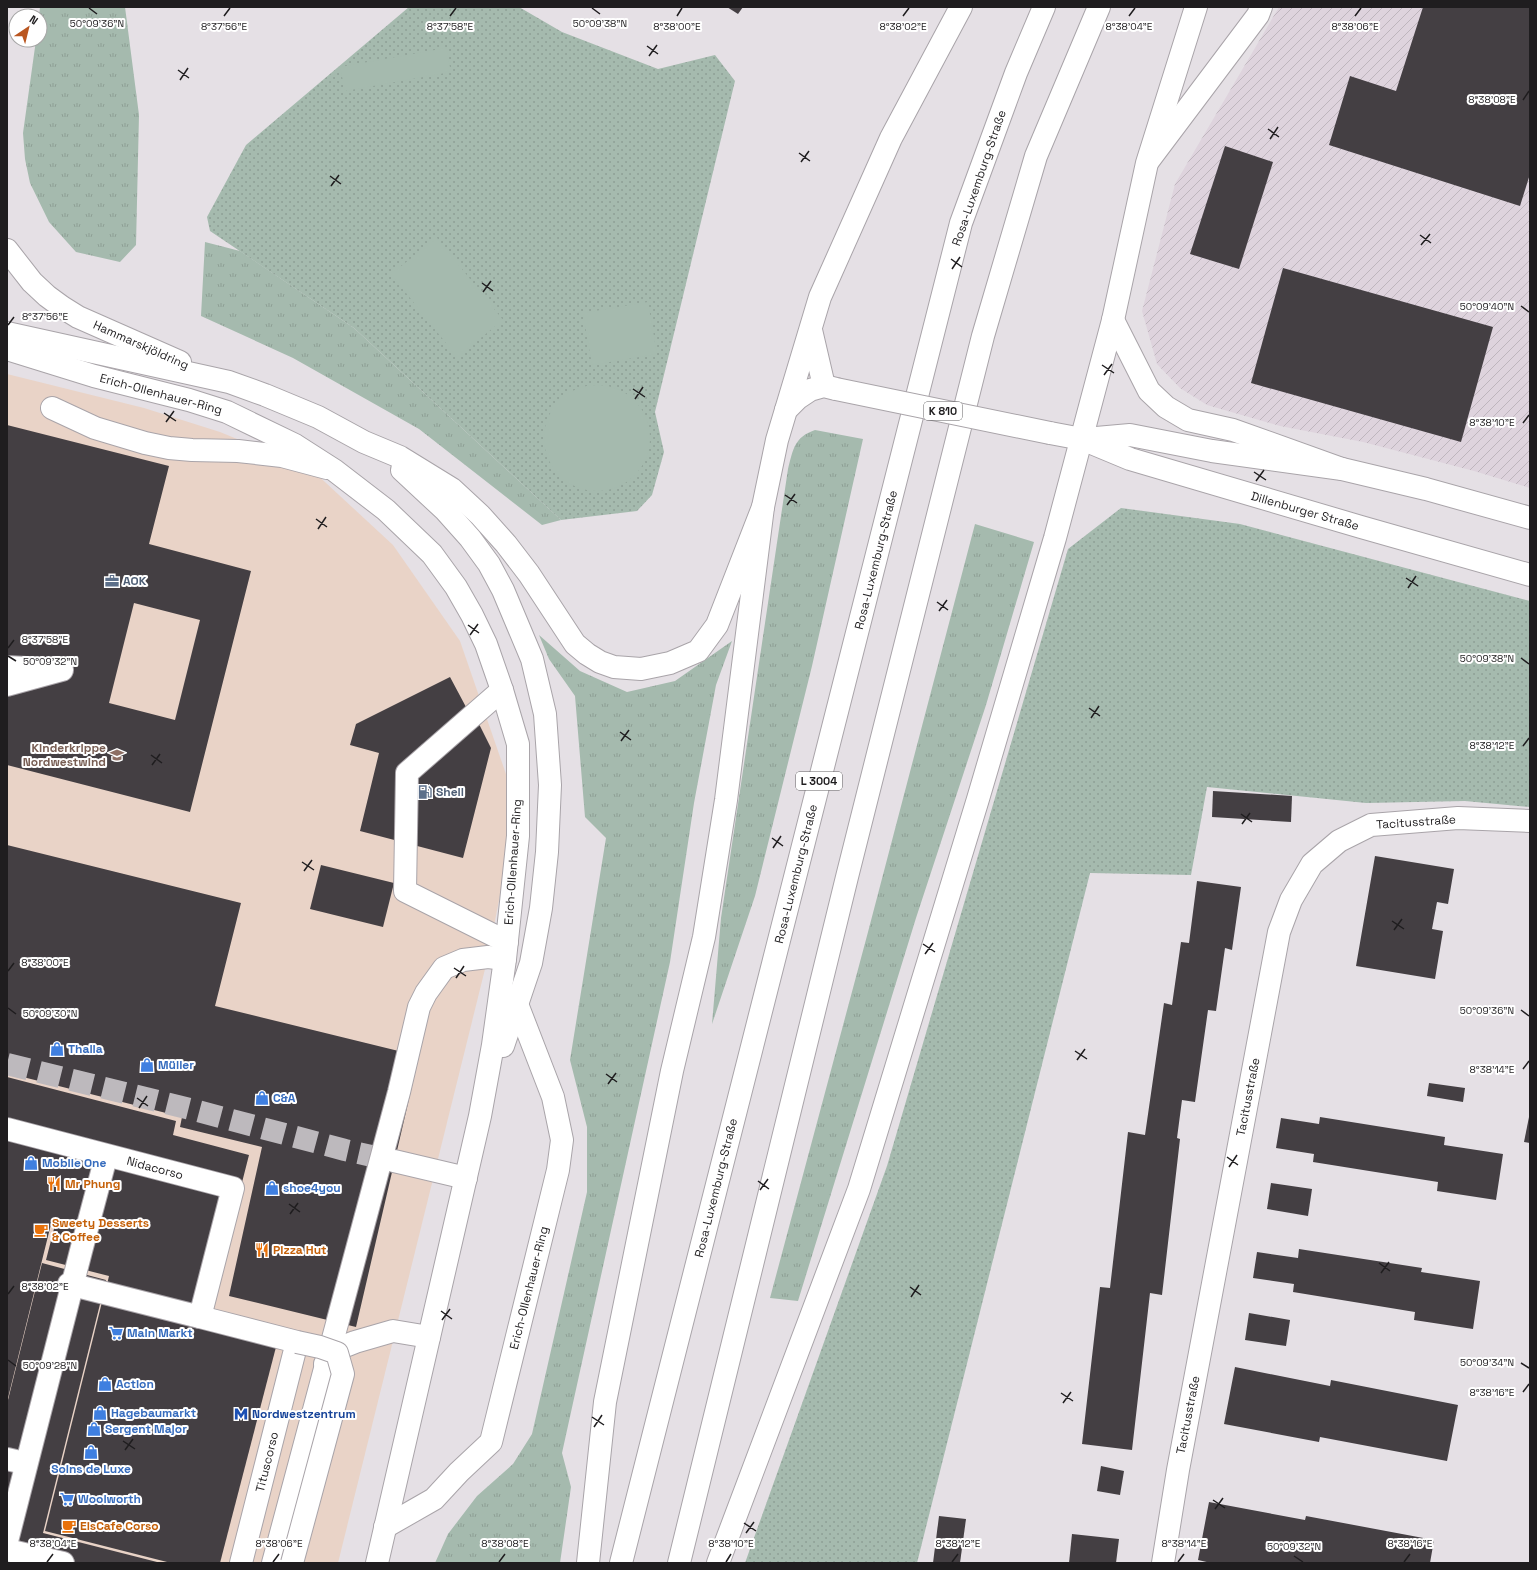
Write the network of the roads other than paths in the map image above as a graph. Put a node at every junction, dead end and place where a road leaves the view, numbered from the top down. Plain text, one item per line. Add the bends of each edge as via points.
1 (961, 7) edge
2 (1044, 7) edge
3 (1099, 7) edge
4 (1196, 7) edge
5 (1261, 7) edge
6 (1147, 163) junction
7 (7, 250) edge
8 (1113, 320) junction
9 (810, 326) junction
10 (7, 333) edge
11 (7, 349) edge
12 (229, 382) junction
13 (830, 388) junction
14 (52, 408) dead end
15 (786, 410) junction
16 (1082, 439) junction
17 (364, 442) junction
18 (1342, 469) junction
19 (334, 470) junction
20 (763, 507) junction
21 (1530, 518) edge
22 (1530, 575) edge
23 (7, 667) edge
24 (7, 685) edge
25 (502, 690) junction
26 (1530, 821) edge
27 (506, 950) junction
28 (517, 1004) junction
29 (480, 1116) junction
30 (7, 1129) edge
31 (7, 1132) edge
32 (106, 1156) junction
33 (394, 1161) tunnel mouth
34 (466, 1178) junction
35 (69, 1284) junction
36 (200, 1317) junction
37 (429, 1337) junction
38 (297, 1342) junction
39 (15, 1461) edge
40 (385, 1527) junction
41 (7, 1529) edge
42 (7, 1541) edge
43 (7, 1550) edge
44 (63, 1563) edge
45 (241, 1563) edge
46 (272, 1563) edge
47 (292, 1563) edge
48 (377, 1563) edge
49 (588, 1563) edge
50 (621, 1563) edge
51 (679, 1563) edge
52 (718, 1563) edge
53 (1163, 1563) edge

1 - 9 main road via 891,138 820,297
2 - 50 main road, Rosa-Luxemburg-Straße / L 3004 via 1016,73 961,223
3 - 51 main road via 1036,156 983,336
4 - 6 main road
5 - 6 main road via 1258,15
6 - 8 main road
7 - 12 main road, Hammarskjöldring via 32,282 47,296 78,317
8 - 16 main road
8 - 18 main road via 1149,391 1166,407 1188,420 1233,430
9 - 13 main road
9 - 15 main road
10 - 12 main road, Erich-Ollenhauer-Ring
11 - 19 main road, Erich-Ollenhauer-Ring via 94,376 227,412 295,445
12 - 17 main road, Erich-Ollenhauer-Ring via 265,394 318,417
13 - 15 main road via 810,390
13 - 16 main road, Dillenburger Straße / K 810, bridge
14 - 19 main road via 95,428 146,443 169,448 282,456
15 - 20 main road
16 - 18 main road, Dillenburger Straße via 1130,435 1212,452
16 - 22 main road, Dillenburger Straße via 1130,459
16 - 52 main road via 978,799 858,1189
17 - 20 main road, Erich-Ollenhauer-Ring via 400,458 452,489 506,544 575,644 586,654 614,667 641,669 670,663 698,651 718,626
17 - 28 main road, Erich-Ollenhauer-Ring via 406,472 470,538 503,590 532,660 540,689 545,714 550,785 548,852 531,963
18 - 21 main road, Dillenburger Straße via 1426,488
19 - 25 main road, Erich-Ollenhauer-Ring via 386,510 432,554 472,615 486,644
20 - 49 main road via 726,800 704,937 672,1071 605,1402
23 - 24 main road via 62,670
25 - 27 main road, Erich-Ollenhauer-Ring via 518,744 518,836
25 - 27 main road via 407,773 406,891
26 - 53 main road, Tacitusstraße via 1458,818 1371,825 1339,842 1312,864 1291,900 1279,932 1178,1470
27 - 29 main road, Erich-Ollenhauer-Ring
27 - 46 main road via 488,957 463,960 444,968 419,1007 399,1092
28 - 29 main road, Erich-Ollenhauer-Ring
28 - 40 main road, Erich-Ollenhauer-Ring via 553,1097 562,1140 558,1170 491,1442 434,1499
29 - 34 main road, Erich-Ollenhauer-Ring
30 - 32 main road, Nidacorso
31 - 32 main road, Nidacorso
32 - 35 main road
32 - 36 main road, Nidacorso via 233,1188
32 - 42 main road
33 - 34 main road
34 - 37 main road, Erich-Ollenhauer-Ring
35 - 36 main road
35 - 39 main road
36 - 38 main road
37 - 40 main road, Erich-Ollenhauer-Ring
37 - 46 main road via 393,1331 340,1348 327,1360 316,1378
38 - 45 main road, Tituscorso
38 - 47 main road, bridge via 337,1353 343,1374
39 - 41 main road
40 - 48 main road, Erich-Ollenhauer-Ring
43 - 44 main road

